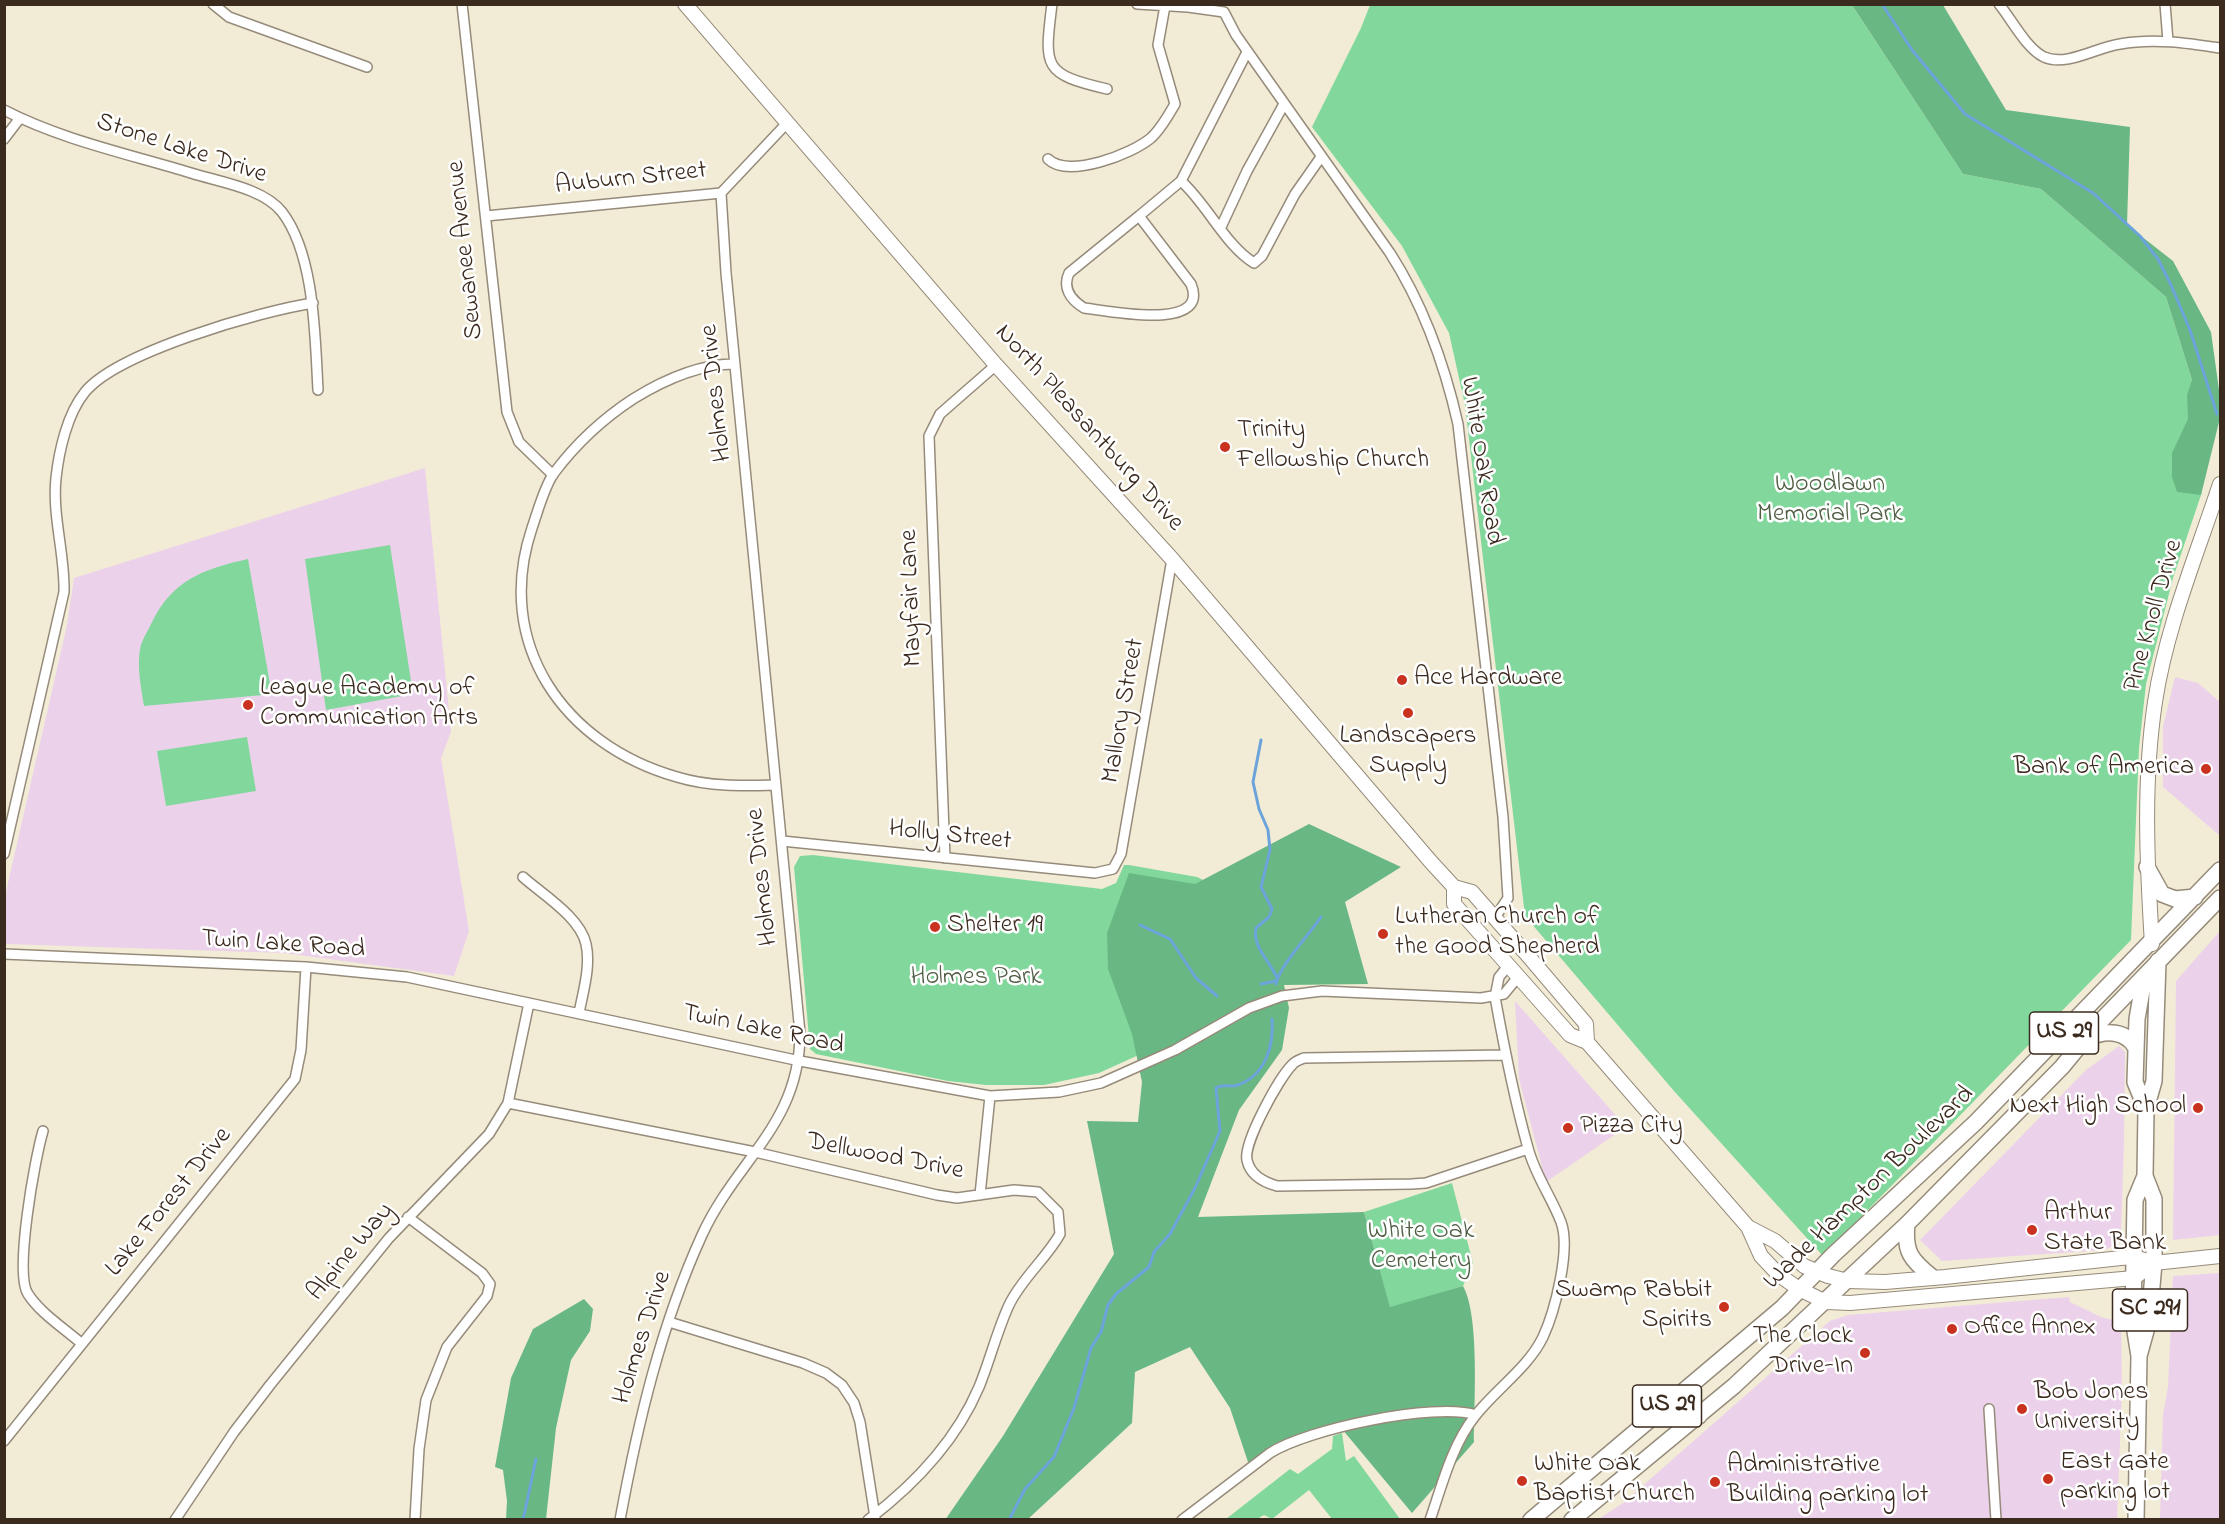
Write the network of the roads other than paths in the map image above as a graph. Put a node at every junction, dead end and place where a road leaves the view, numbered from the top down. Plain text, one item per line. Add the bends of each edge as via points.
1 (213, 4) edge
2 (462, 4) edge
3 (685, 4) edge
4 (1052, 4) edge
5 (1137, 4) edge
6 (1999, 4) edge
7 (2165, 4) edge
8 (1165, 6) junction
9 (1226, 8) edge
10 (2168, 41) junction
11 (2220, 48) edge
12 (1247, 52) junction
13 (367, 67) dead end
14 (1107, 89) dead end
15 (1284, 104) junction
16 (4, 110) edge
17 (20, 118) junction
18 (788, 122) junction
19 (4, 139) edge
20 (1321, 157) junction
21 (1048, 159) dead end
22 (1181, 181) junction
23 (721, 193) junction
24 (486, 216) junction
25 (1139, 216) junction
26 (1221, 227) junction
27 (313, 303) junction
28 (735, 364) junction
29 (996, 365) junction
30 (318, 390) dead end
31 (553, 475) junction
32 (2220, 484) edge
33 (1172, 559) junction
34 (776, 785) junction
35 (782, 841) junction
36 (4, 855) edge
37 (945, 858) junction
38 (2147, 867) junction
39 (1113, 869) joint
40 (2220, 870) edge
41 (523, 877) dead end
42 (1454, 887) junction
43 (2195, 897) junction
44 (2220, 898) edge
45 (1494, 919) junction
46 (2152, 944) junction
47 (4, 954) edge
48 (2158, 963) junction
49 (306, 967) junction
50 (1513, 972) junction
51 (2144, 978) junction
52 (1495, 997) junction
53 (529, 1002) junction
54 (579, 1013) junction
55 (2089, 1034) junction
56 (1587, 1042) junction
57 (2136, 1048) junction
58 (1506, 1055) junction
59 (800, 1061) junction
60 (990, 1096) junction
61 (508, 1103) junction
62 (2146, 1109) junction
63 (43, 1131) dead end
64 (1528, 1149) junction
65 (755, 1152) junction
66 (2145, 1176) junction
67 (980, 1195) junction
68 (408, 1217) junction
69 (1907, 1224) junction
70 (1748, 1227) junction
71 (2220, 1256) edge
72 (2134, 1257) junction
73 (2154, 1263) junction
74 (1816, 1272) junction
75 (1932, 1277) junction
76 (2134, 1278) junction
77 (1848, 1281) junction
78 (1799, 1289) junction
79 (1826, 1302) junction
80 (669, 1322) junction
81 (1759, 1327) junction
82 (82, 1344) junction
83 (1778, 1346) junction
84 (2139, 1356) junction
85 (1681, 1394) junction
86 (1989, 1409) dead end
87 (1476, 1415) junction
88 (1700, 1416) junction
89 (4, 1441) edge
90 (873, 1518) edge
91 (175, 1520) edge
92 (415, 1520) edge
93 (620, 1520) edge
94 (1182, 1520) edge
95 (1430, 1520) edge
96 (1531, 1520) edge
97 (1572, 1520) edge
98 (1995, 1520) edge
99 (2136, 1520) edge

1 - 13 street via 229,17
2 - 24 street, Sewanee Avenue
3 - 18 main road, North Pleasantburg Drive / SC 291
4 - 14 street via 1048,54 1052,67 1063,76
5 - 8 street, White Oak Road
6 - 10 street via 2037,51 2051,59 2068,59 2121,44
7 - 10 street
8 - 9 street, White Oak Road
8 - 21 street via 1158,45 1175,104 1162,126 1144,143 1114,158 1066,166
9 - 12 street, White Oak Road
10 - 11 street
12 - 15 street, White Oak Road
12 - 22 street
15 - 20 street, White Oak Road
15 - 26 street
16 - 17 street, Stone Lake Drive
17 - 19 street
17 - 27 street, Stone Lake Drive via 231,185 272,203 283,213 293,234
18 - 23 street, Auburn Street
18 - 29 main road, North Pleasantburg Drive / SC 291
20 - 26 street via 1295,194 1258,262 1243,254
20 - 45 street, White Oak Road via 1407,280 1441,356 1456,414 1503,817 1508,898
22 - 25 street
22 - 26 street
23 - 24 street, Auburn Street
23 - 28 street, Holmes Drive
24 - 31 street, Sewanee Avenue via 507,412 519,442
25 - 25 street via 1069,273 1068,292 1076,303 1084,308 1159,316 1174,314 1189,304 1193,296 1191,284
27 - 30 street, Stone Lake Drive
27 - 36 street via 190,337 134,359 98,380 76,406 60,452 56,478 64,557 62,602
28 - 31 street via 684,375 644,393 599,425
28 - 34 street, Holmes Drive
29 - 33 main road, North Pleasantburg Drive / SC 291
29 - 37 street, Mayfair Lane via 940,414 929,436
31 - 34 street via 528,540 520,591 529,646 555,698 607,744 650,767 716,785
32 - 38 main road, Pine Knoll Drive via 2171,634 2155,702
33 - 39 street, Mallory Street via 1121,854
33 - 42 main road, North Pleasantburg Drive / SC 291
34 - 35 street, Holmes Drive
35 - 37 street, Holly Street
35 - 59 street, Holmes Drive
37 - 39 street, Holly Street via 1095,873
38 - 43 main road via 2162,894 2175,899
38 - 46 main road, Pine Knoll Drive
40 - 43 main road, Wade Hampton Boulevard / US 29
41 - 54 street via 574,922 583,935 587,946 586,971
42 - 45 main road, North Pleasantburg Drive / SC 291 via 1472,892
42 - 50 main road, North Pleasantburg Drive / SC 291 via 1454,904
43 - 46 main road, Wade Hampton Boulevard / US 29
44 - 48 main road, Wade Hampton Boulevard / US 29
45 - 56 main road, North Pleasantburg Drive / SC 291 via 1586,1024
46 - 48 main road, Pine Knoll Drive
46 - 51 main road, Pine Knoll Drive
46 - 55 main road
46 - 74 main road, Wade Hampton Boulevard / US 29 via 1976,1122
47 - 49 street, Twin Lake Road
48 - 51 main road, Wade Hampton Boulevard / US 29
48 - 62 main road, Pine Knoll Drive via 2154,1081
49 - 53 street, Twin Lake Road via 407,977
49 - 82 street, Lake Forest Drive via 296,1079
50 - 52 street via 1504,994
50 - 52 street via 1499,977
50 - 56 main road, North Pleasantburg Drive / SC 291 via 1570,1035
51 - 55 main road, Wade Hampton Boulevard / US 29
51 - 57 main road, Pine Knoll Drive
52 - 58 street
52 - 60 street, Twin Lake Road via 1322,991 1282,996 1249,1008 1175,1050 1101,1083 1059,1092
53 - 54 street, Twin Lake Road
53 - 61 street, Alpine Way
54 - 59 street, Twin Lake Road
55 - 57 main road via 2121,1034 2130,1038
55 - 69 main road, Wade Hampton Boulevard / US 29 via 2012,1120
56 - 70 main road, North Pleasantburg Drive / SC 291
57 - 62 main road, Pine Knoll Drive via 2135,1082
58 - 64 street
58 - 64 street via 1298,1060 1281,1079 1248,1145 1247,1160 1256,1177 1277,1186 1412,1184 1426,1183
59 - 60 street, Twin Lake Road
59 - 65 street, Holmes Drive via 780,1116
60 - 67 street
61 - 65 street, Dellwood Drive
61 - 68 street, Alpine Way via 476,1149
62 - 66 main road, Pine Knoll Drive
63 - 82 street via 29,1195 24,1286 36,1303
64 - 87 street via 1562,1225 1561,1270 1553,1308 1535,1351
65 - 67 street, Dellwood Drive via 937,1195
65 - 80 street, Holmes Drive via 711,1216
66 - 72 main road, Pine Knoll Drive via 2135,1200
66 - 73 main road, Pine Knoll Drive via 2154,1199
67 - 90 street, Dellwood Drive via 1014,1190 1038,1192 1058,1212 1060,1234 1009,1304 978,1389 952,1434 916,1479
68 - 91 street, Alpine Way via 270,1384
68 - 92 street via 482,1273 490,1284 487,1296 447,1347 426,1400
69 - 75 main road via 1905,1239 1910,1258
69 - 77 main road, Wade Hampton Boulevard / US 29
70 - 74 main road, North Pleasantburg Drive / SC 291 via 1775,1241
70 - 78 main road, North Pleasantburg Drive / SC 291 via 1761,1256
71 - 73 main road
72 - 73 main road, North Pleasantburg Drive / SC 291
72 - 75 main road, North Pleasantburg Drive / SC 291
72 - 76 main road, Pine Knoll Drive
73 - 76 main road
73 - 84 main road, SC 291 via 2149,1320
74 - 77 main road, North Pleasantburg Drive / SC 291
74 - 78 main road, Wade Hampton Boulevard / US 29
75 - 77 main road, North Pleasantburg Drive / SC 291
76 - 79 main road, North Pleasantburg Drive / SC 291 via 1882,1301
76 - 84 main road, SC 291 via 2133,1319
77 - 79 main road, Wade Hampton Boulevard / US 29
78 - 79 main road, North Pleasantburg Drive / SC 291
78 - 81 main road, Wade Hampton Boulevard / US 29
79 - 83 main road, Wade Hampton Boulevard / US 29
80 - 90 street via 803,1363 834,1377 849,1394 857,1412
80 - 93 street, Holmes Drive via 645,1397
81 - 83 main road
81 - 85 main road, Wade Hampton Boulevard / US 29
82 - 89 street, Lake Forest Drive
83 - 88 main road, Wade Hampton Boulevard / US 29
84 - 99 main road, SC 291
85 - 88 main road
85 - 96 main road, Wade Hampton Boulevard / US 29
86 - 98 street
87 - 94 street via 1462,1411 1433,1412 1315,1432 1283,1444
87 - 95 street via 1457,1448
88 - 97 main road, Wade Hampton Boulevard / US 29

